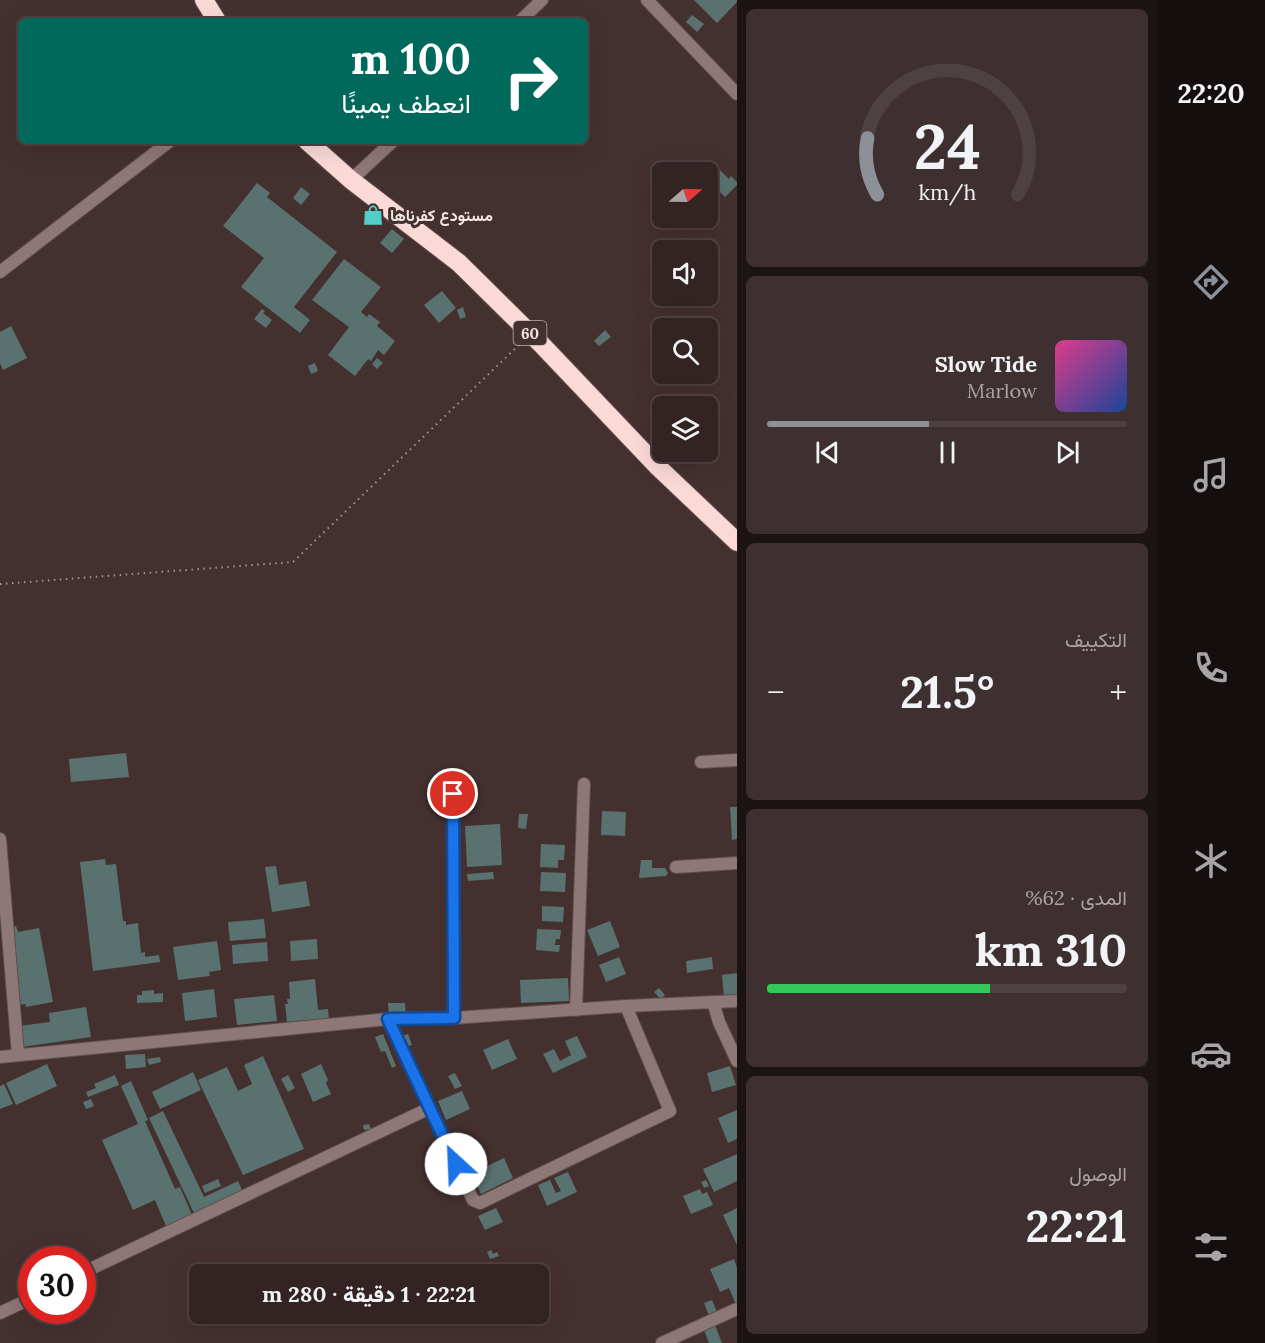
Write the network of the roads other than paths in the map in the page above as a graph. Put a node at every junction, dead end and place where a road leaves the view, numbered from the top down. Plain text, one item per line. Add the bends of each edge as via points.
1 (204, 0) edge
2 (542, 0) edge
3 (647, 0) edge
4 (215, 18) edge
5 (523, 18) edge
6 (737, 94) edge
7 (166, 144) edge
8 (310, 144) edge
9 (390, 144) edge
10 (351, 180) junction
11 (0, 272) edge
12 (737, 542) edge
13 (737, 760) edge
14 (702, 762) dead end
15 (584, 784) dead end
16 (453, 794) dead end
17 (0, 839) edge
18 (737, 863) edge
19 (676, 867) dead end
20 (737, 1001) edge
21 (713, 1002) junction
22 (626, 1006) junction
23 (576, 1010) junction
24 (454, 1018) junction
25 (388, 1019) junction
26 (18, 1055) junction
27 (0, 1057) edge
28 (737, 1061) edge
29 (430, 1108) junction
30 (96, 1267) edge
31 (18, 1305) edge
32 (737, 1309) edge
33 (0, 1313) edge
34 (662, 1343) edge

1 - 4 highway
2 - 5 street
3 - 6 street
7 - 11 street
8 - 10 highway, 60
9 - 10 street
10 - 12 highway, 60 via 459,263 658,467
13 - 14 street
15 - 23 street
16 - 24 street
17 - 26 street
18 - 19 street
20 - 21 street
21 - 22 street
21 - 28 street
22 - 23 street
22 - 29 street via 670,1111 480,1203 473,1200
23 - 24 street
24 - 25 street
25 - 26 street
25 - 29 street
26 - 27 street
29 - 30 street
31 - 33 street
32 - 34 street

